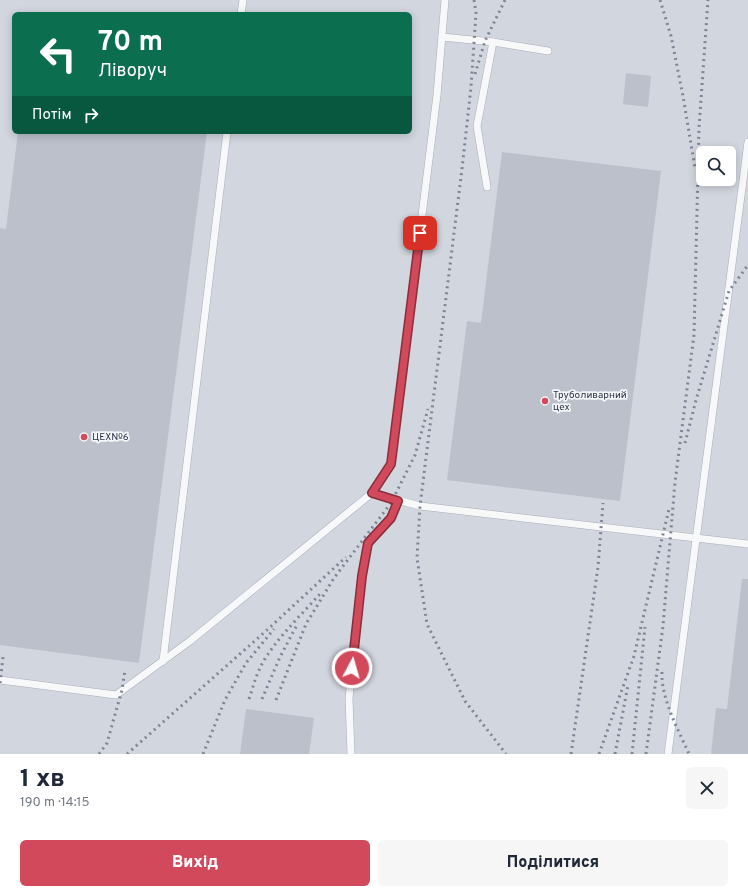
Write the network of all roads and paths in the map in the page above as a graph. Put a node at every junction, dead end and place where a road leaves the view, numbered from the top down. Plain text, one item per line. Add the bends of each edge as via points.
1 (242, 0) edge
2 (445, 0) edge
3 (241, 12) edge
4 (442, 37) junction
5 (493, 42) junction
6 (548, 51) dead end
7 (227, 134) edge
8 (748, 142) edge
9 (745, 179) edge
10 (487, 187) dead end
11 (372, 493) junction
12 (398, 501) junction
13 (696, 538) junction
14 (748, 544) edge
15 (163, 661) junction
16 (0, 680) edge
17 (351, 754) edge
18 (668, 754) edge

1 - 3 lane
2 - 4 lane
4 - 5 lane
4 - 11 lane via 391,464
5 - 6 lane
5 - 10 lane via 477,126
7 - 15 lane
8 - 9 lane
9 - 13 lane
11 - 12 lane
11 - 15 lane
12 - 13 lane via 420,506
12 - 17 lane via 391,518 368,543 348,698
13 - 14 lane
13 - 18 lane
15 - 16 lane via 116,694

